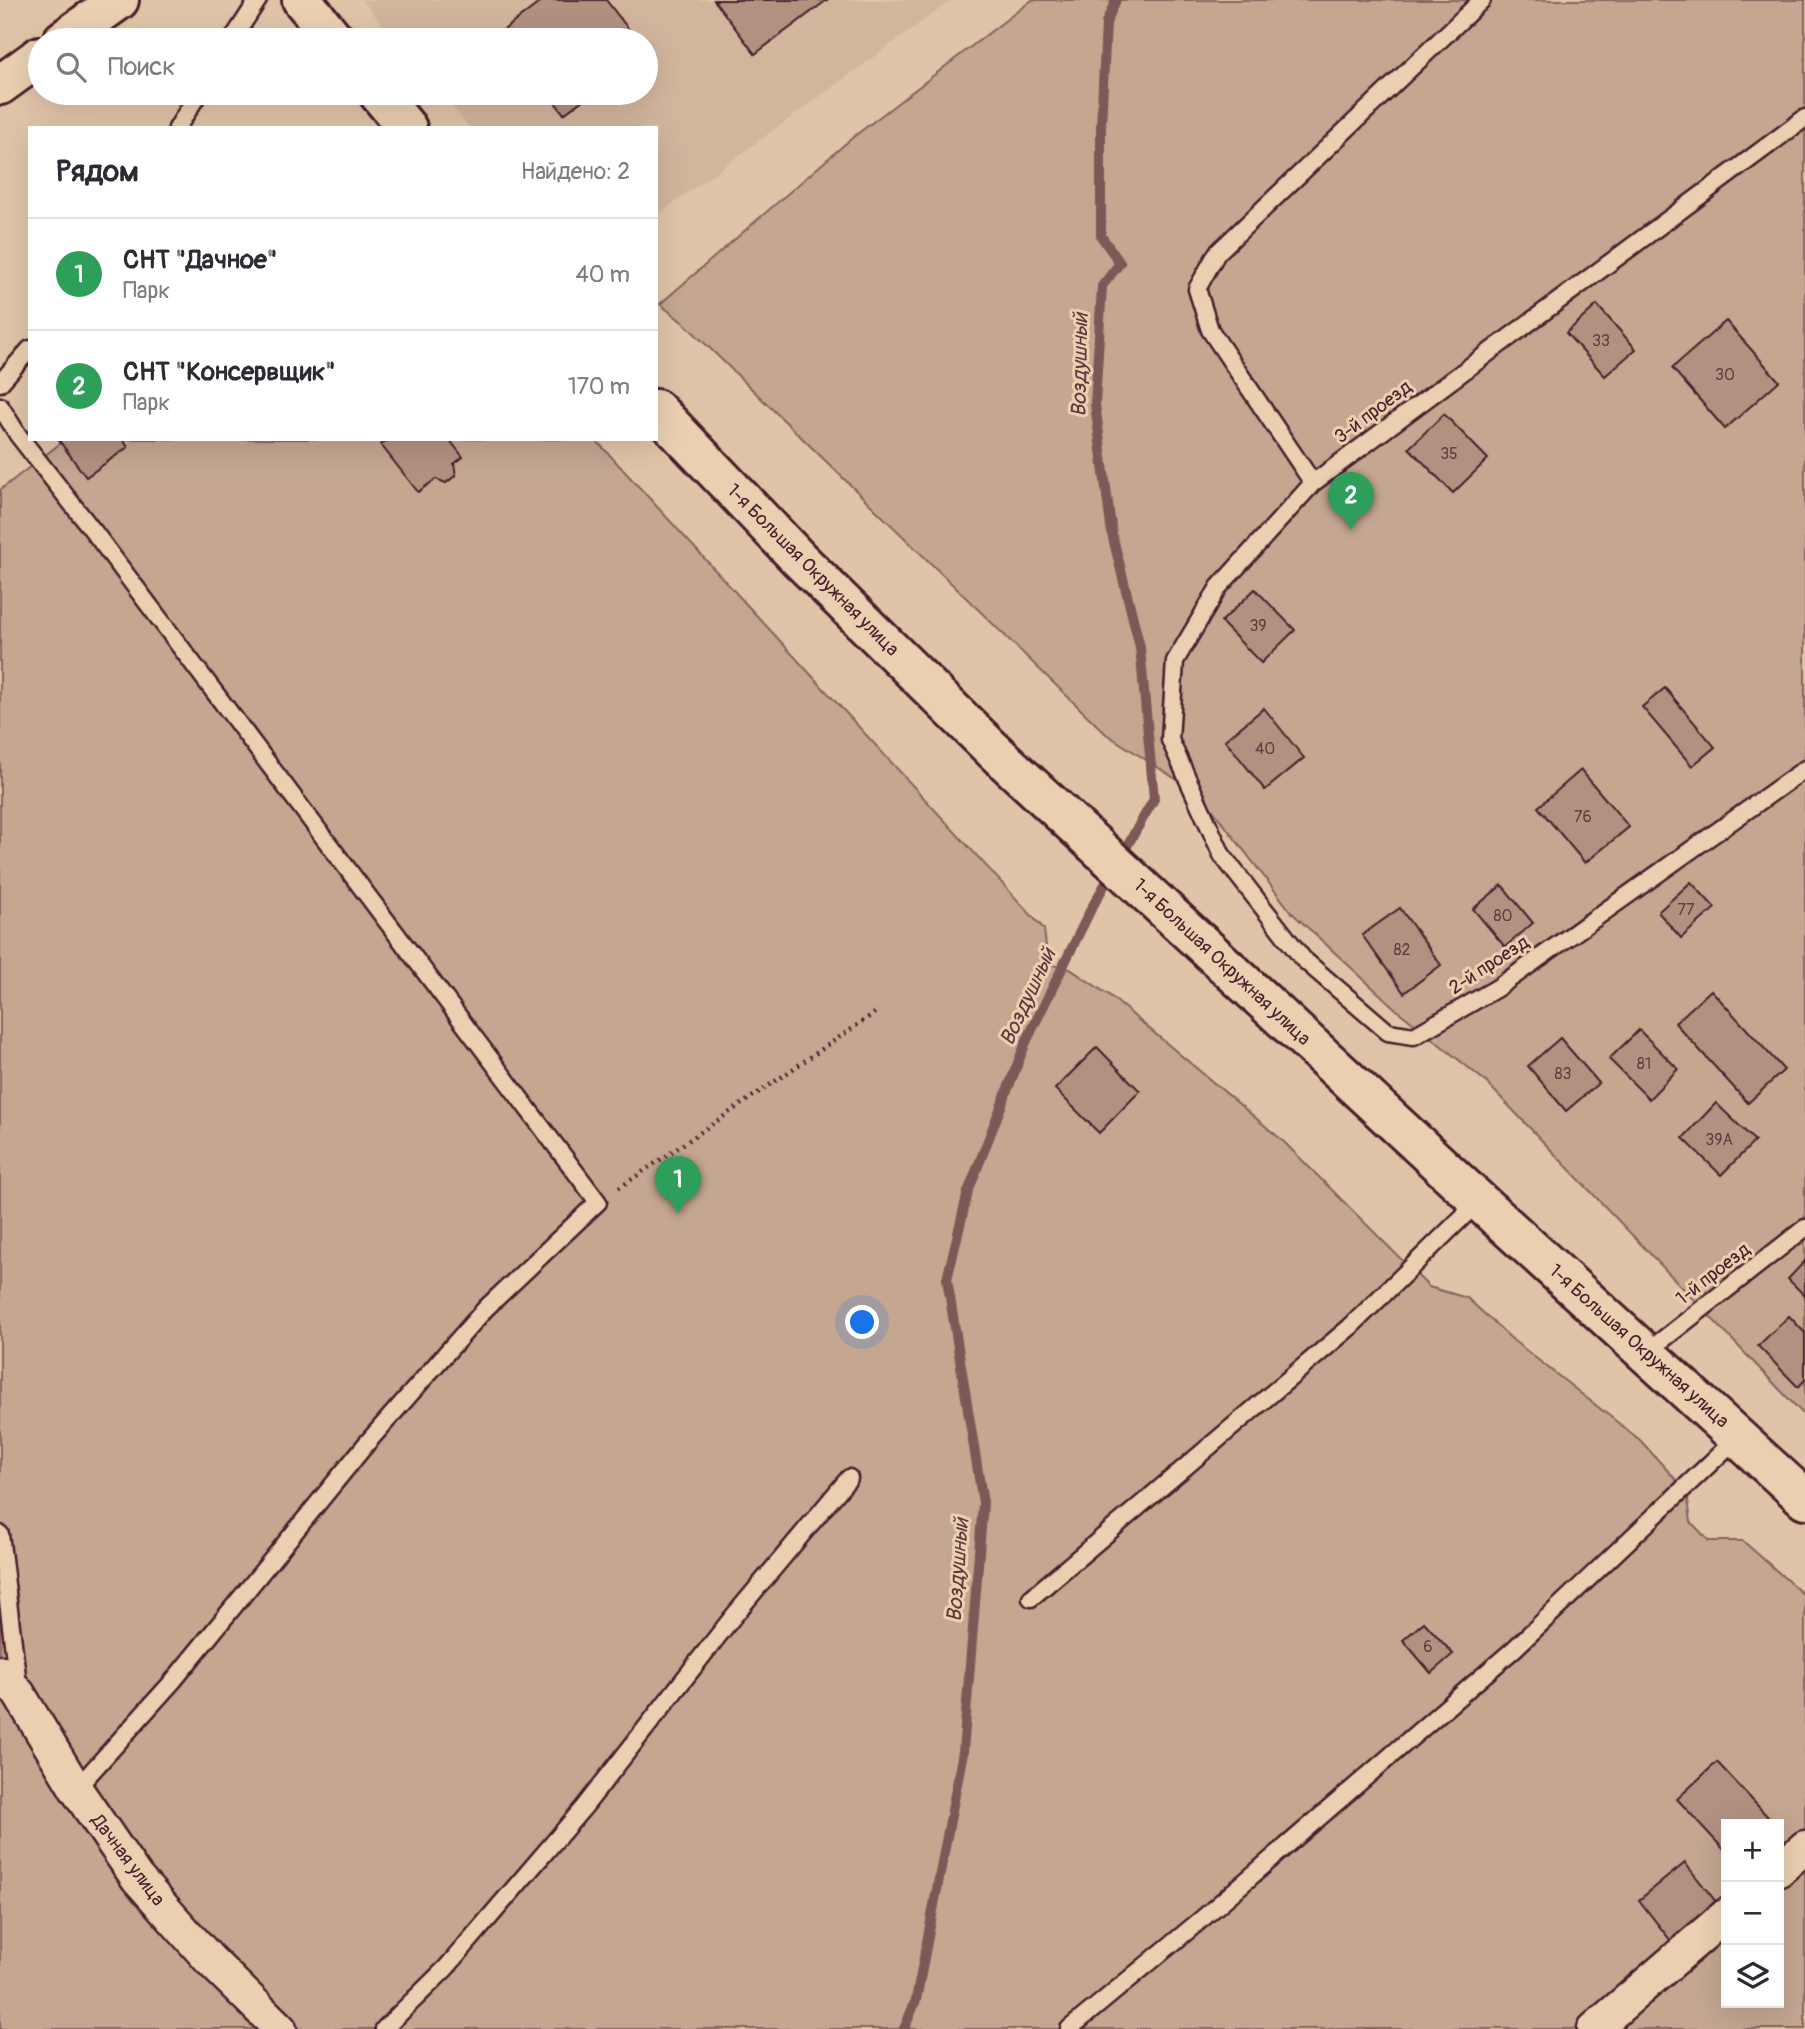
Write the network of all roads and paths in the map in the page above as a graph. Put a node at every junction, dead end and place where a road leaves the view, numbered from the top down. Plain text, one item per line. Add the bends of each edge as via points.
1 (119, 0) edge
2 (258, 0) edge
3 (302, 0) edge
4 (1482, 0) edge
5 (80, 28) edge
6 (240, 28) edge
7 (325, 28) edge
8 (28, 65) edge
9 (0, 85) edge
10 (191, 105) edge
11 (388, 105) edge
12 (1805, 118) edge
13 (178, 126) edge
14 (405, 126) edge
15 (28, 351) edge
16 (0, 383) edge
17 (0, 406) edge
18 (658, 411) edge
19 (1313, 482) junction
20 (1805, 769) edge
21 (1222, 855) joint
22 (879, 1010) dead end
23 (1479, 1201) junction
24 (598, 1202) junction
25 (1805, 1228) edge
26 (1647, 1352) junction
27 (1738, 1437) junction
28 (849, 1478) dead end
29 (1805, 1499) edge
30 (0, 1534) edge
31 (1031, 1598) dead end
32 (9, 1683) edge
33 (76, 1788) junction
34 (1805, 1847) edge
35 (1784, 1866) edge
36 (1721, 1919) edge
37 (280, 2029) edge
38 (384, 2029) edge
39 (1069, 2029) edge
40 (1594, 2029) edge

1 - 5 street
2 - 6 lane
3 - 7 street
4 - 19 lane via 1217,253 1197,289 1210,330
8 - 9 street
10 - 13 lane
11 - 14 street
12 - 19 lane, 3-й проезд
15 - 16 lane
17 - 24 lane
18 - 23 street, 1-я Большая Окружная улица via 799,559 993,750
19 - 21 lane, 3-й проезд via 1219,587 1175,661 1170,740
20 - 21 lane, 2-й проезд via 1497,988 1414,1036 1388,1032 1303,959
22 - 24 path
23 - 26 street, 1-я Большая Окружная улица
23 - 31 lane via 1350,1326
24 - 33 lane via 477,1319 367,1443 173,1681
25 - 26 lane, 1-й проезд
26 - 27 street, 1-я Большая Окружная улица
27 - 29 street, 1-я Большая Окружная улица
27 - 39 lane via 1514,1649
28 - 38 lane via 584,1807 446,1968
30 - 32 lane
32 - 33 street, Дачная улица
33 - 37 street, Дачная улица via 136,1878
34 - 35 street
36 - 40 street

